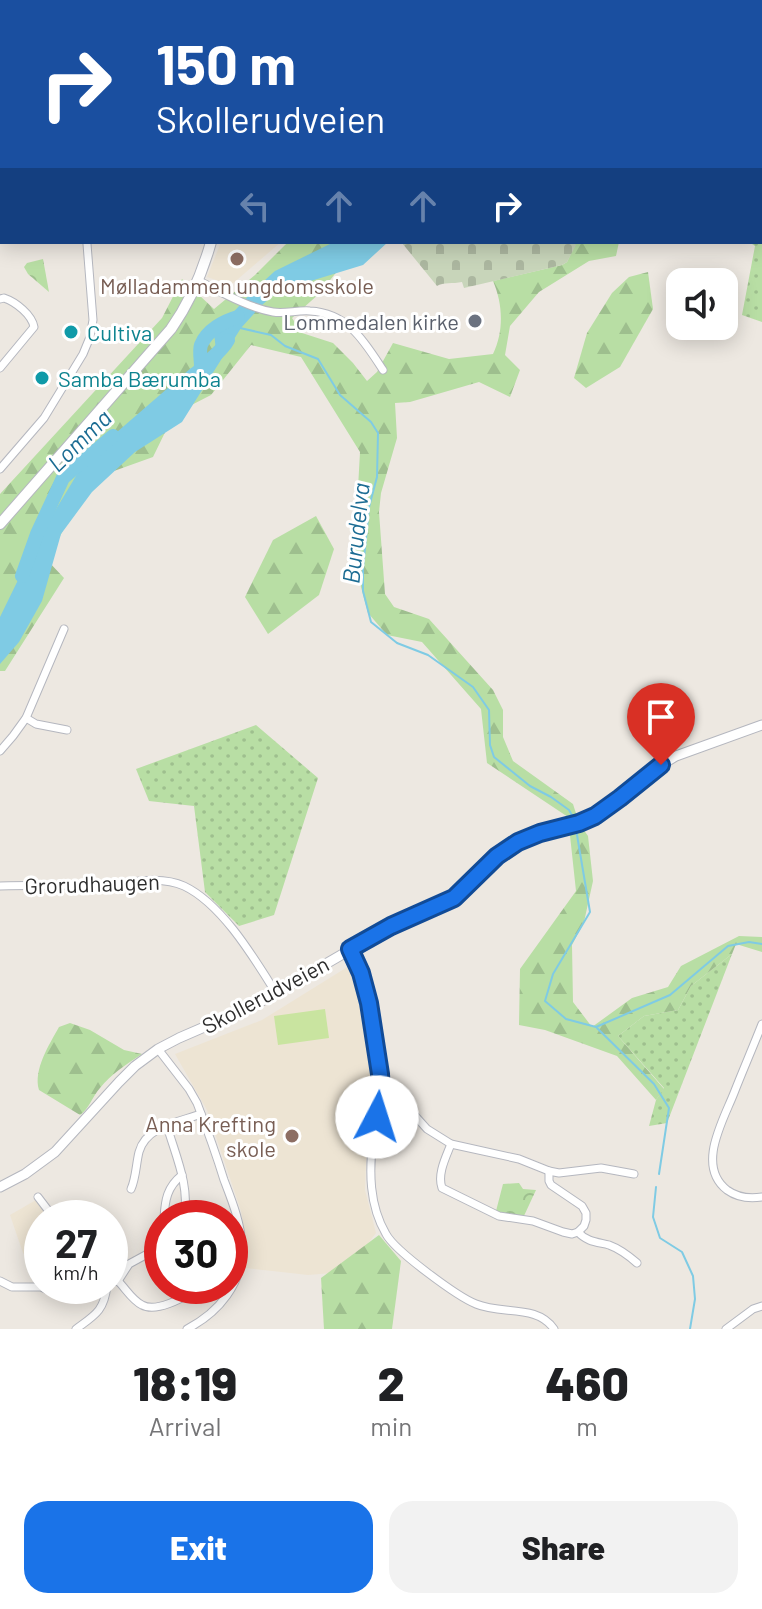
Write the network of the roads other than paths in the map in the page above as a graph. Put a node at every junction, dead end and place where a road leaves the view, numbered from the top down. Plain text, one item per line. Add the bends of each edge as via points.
1 (87, 244) dead end
2 (210, 244) edge
3 (199, 281) junction
4 (0, 299) edge
5 (0, 368) edge
6 (383, 370) dead end
7 (0, 469) edge
8 (0, 524) edge
9 (64, 629) dead end
10 (26, 718) junction
11 (762, 725) edge
12 (67, 730) dead end
13 (0, 751) edge
14 (0, 886) edge
15 (350, 949) junction
16 (276, 993) junction
17 (762, 1024) edge
18 (158, 1049) junction
19 (381, 1095) junction
20 (201, 1114) junction
21 (167, 1126) junction
22 (451, 1144) junction
23 (549, 1171) junction
24 (634, 1174) dead end
25 (182, 1175) junction
26 (0, 1187) edge
27 (131, 1189) dead end
28 (38, 1197) dead end
29 (762, 1197) edge
30 (40, 1200) edge
31 (167, 1200) edge
32 (186, 1200) edge
33 (231, 1200) edge
34 (578, 1232) junction
35 (637, 1263) dead end
36 (0, 1281) edge
37 (24, 1287) edge
38 (128, 1295) edge
39 (103, 1304) edge
40 (167, 1304) edge
41 (220, 1304) edge
42 (762, 1306) edge
43 (76, 1329) edge
44 (187, 1329) edge
45 (554, 1329) edge
46 (726, 1329) edge

1 - 7 street via 90,337 39,425
2 - 3 main road
3 - 6 street via 261,309 332,316 366,342
3 - 8 main road via 165,336
4 - 5 street via 14,302 34,327
9 - 10 street
10 - 12 street
10 - 13 street
11 - 15 street, Skollerudveien via 676,756 595,816 518,842 454,898
14 - 16 street, Grorudhaugen via 172,881 198,893 226,921
15 - 16 street, Skollerudveien
15 - 19 street via 366,988
16 - 18 street, Skollerudveien
17 - 29 street via 715,1139 712,1159 713,1171 731,1193
18 - 20 street
18 - 26 street, Skollerudveien via 119,1082 55,1152
19 - 22 street via 400,1099 427,1129
19 - 45 street via 371,1178 387,1237 475,1304 531,1313
20 - 21 street
20 - 33 street
21 - 25 street
21 - 27 street via 142,1143
22 - 23 street
22 - 34 street via 442,1188 499,1216
23 - 24 street via 601,1168
23 - 34 street via 551,1185 582,1206 586,1220
25 - 31 street via 171,1185
25 - 32 street
28 - 30 street
34 - 35 street
36 - 37 street
38 - 40 street via 152,1309
39 - 43 street
41 - 44 street
42 - 46 street

